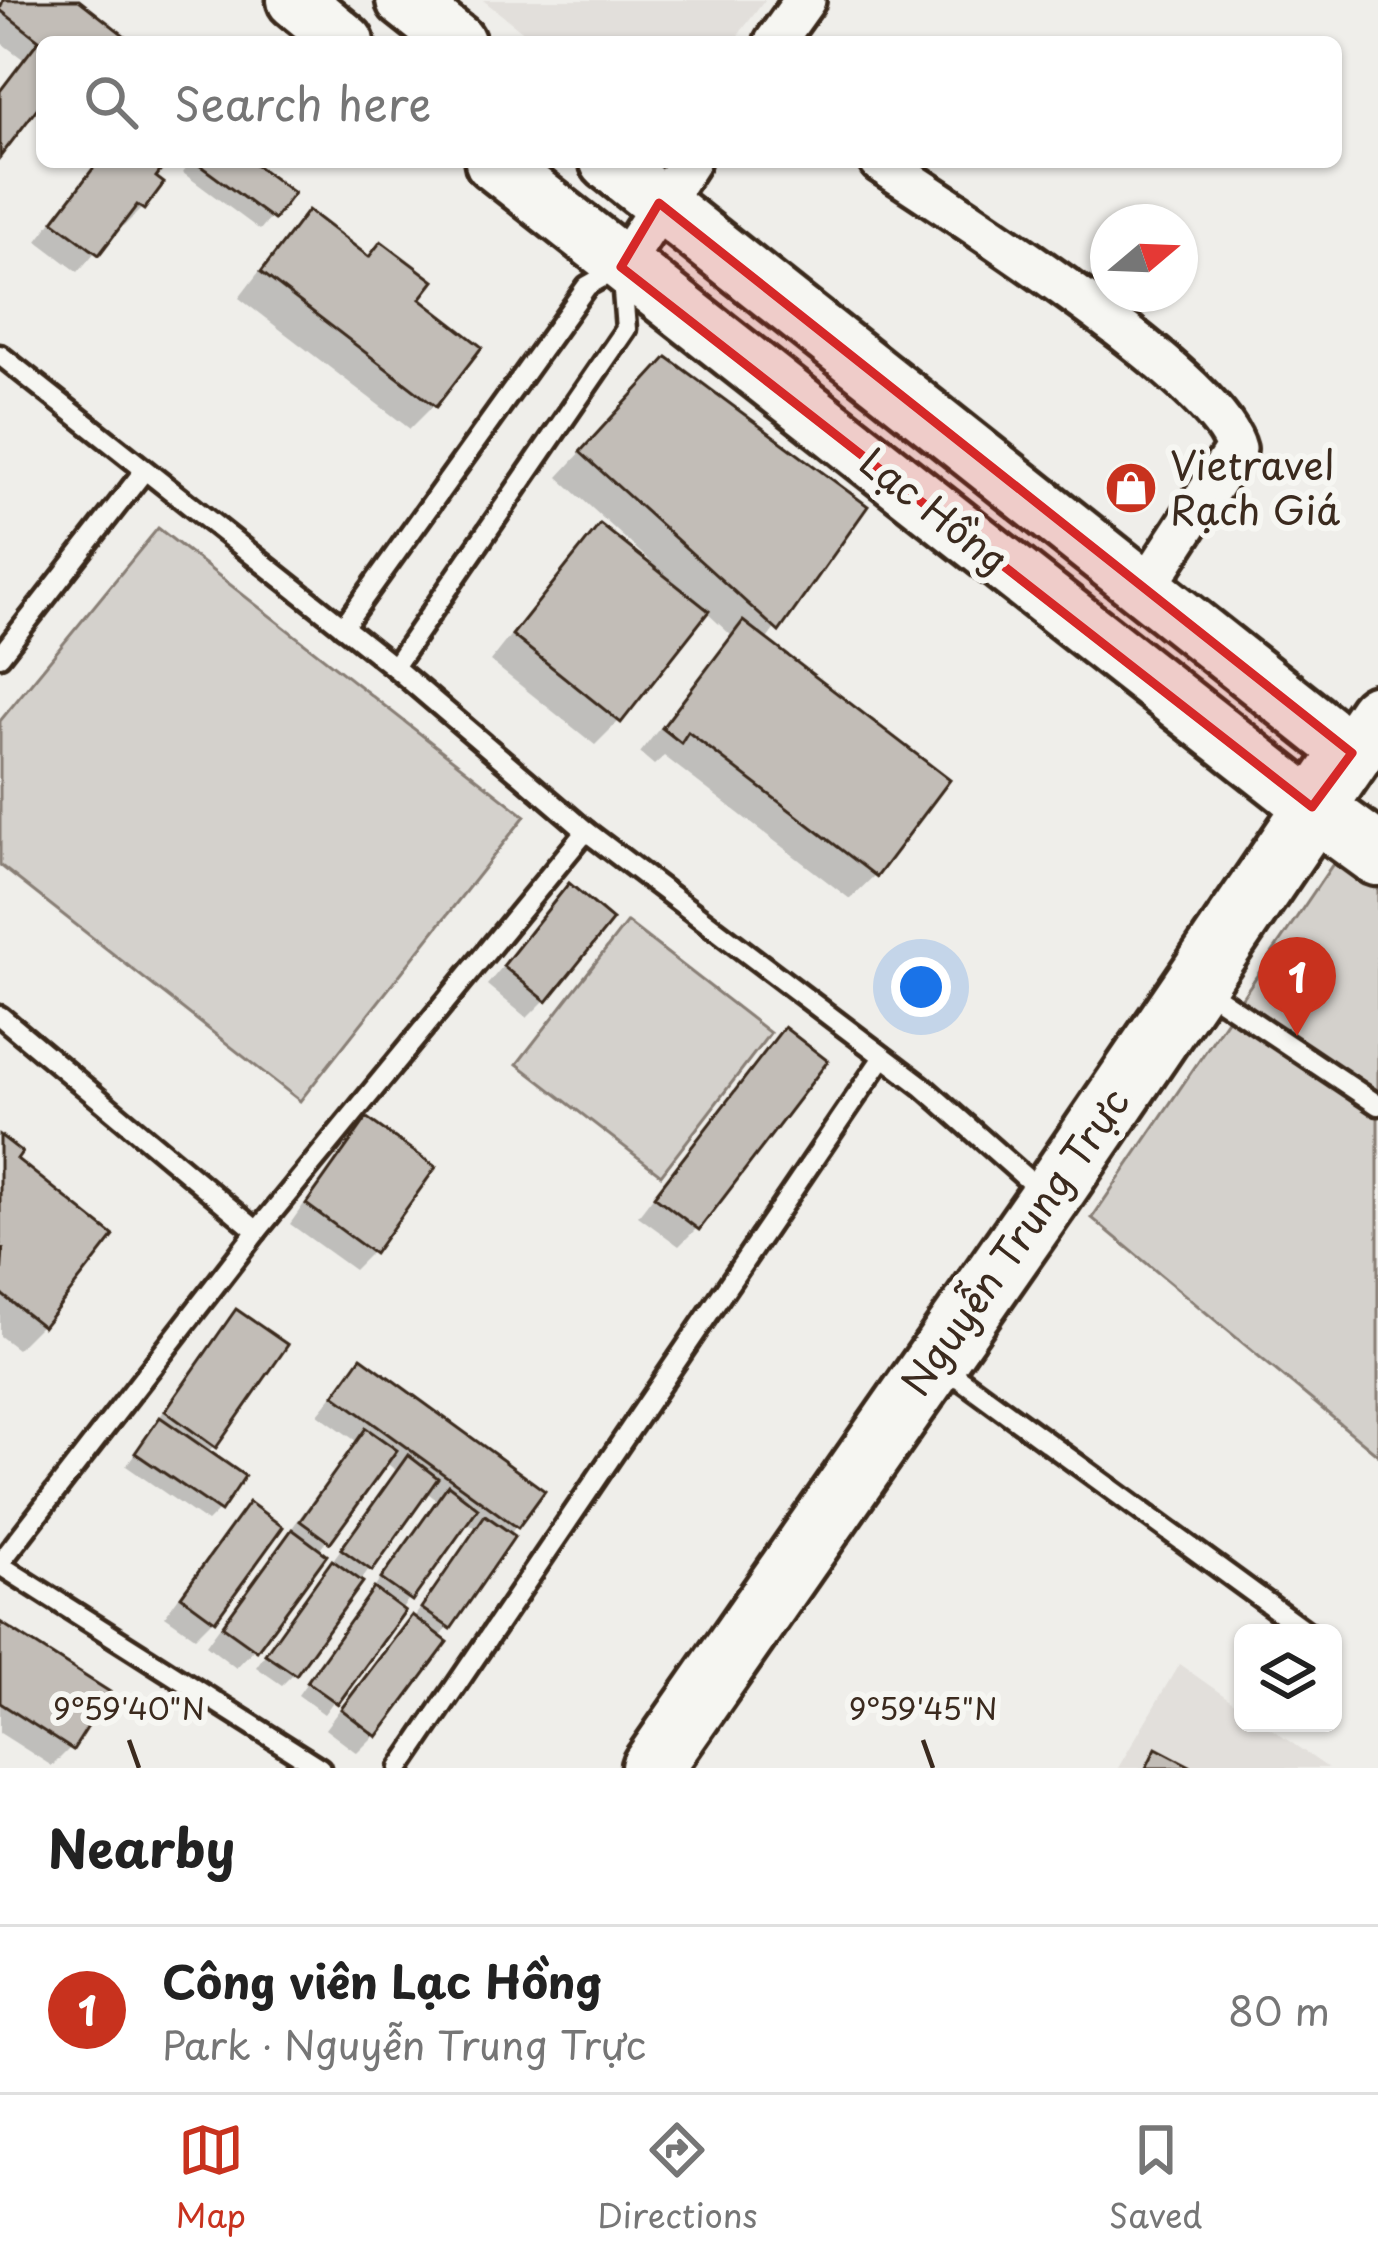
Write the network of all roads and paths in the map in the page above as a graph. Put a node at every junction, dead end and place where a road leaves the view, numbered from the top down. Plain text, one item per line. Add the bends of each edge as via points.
1 (295, 0) edge
2 (404, 0) edge
3 (805, 0) edge
4 (339, 36) edge
5 (449, 36) edge
6 (779, 36) edge
7 (500, 168) edge
8 (628, 168) edge
9 (889, 168) edge
10 (674, 182) edge
11 (621, 266) junction
12 (0, 356) edge
13 (144, 470) junction
14 (1145, 589) junction
15 (343, 627) junction
16 (0, 656) edge
17 (394, 667) junction
18 (1369, 747) edge
19 (1312, 807) junction
20 (586, 831) junction
21 (1378, 855) edge
22 (1194, 982) junction
23 (0, 1016) edge
24 (883, 1057) junction
25 (1378, 1105) edge
26 (1048, 1198) junction
27 (257, 1231) junction
28 (936, 1360) junction
29 (0, 1564) edge
30 (1296, 1624) edge
31 (320, 1768) edge
32 (400, 1768) edge
33 (652, 1768) edge

1 - 4 main road
2 - 5 main road
3 - 6 street
7 - 11 main road, Lạc Hồng
8 - 10 main road, Lạc Hồng
9 - 14 street via 1103,315 1233,437 1236,449 1221,477
10 - 11 street
10 - 14 main road, Lạc Hồng
11 - 15 lane via 587,286
11 - 17 lane via 626,328
11 - 19 main road, Lạc Hồng
12 - 13 lane
13 - 15 lane
13 - 16 lane
14 - 18 main road, Lạc Hồng
15 - 17 lane
17 - 20 lane
18 - 19 main road, Nguyễn Trung Trực
19 - 21 main road, Lạc Hồng
19 - 22 main road, Nguyễn Trung Trực
20 - 24 lane
20 - 27 lane
22 - 25 lane
22 - 26 main road, Nguyễn Trung Trực
23 - 27 lane
24 - 26 lane
24 - 32 lane
26 - 28 main road, Nguyễn Trung Trực
27 - 29 lane
28 - 30 lane
28 - 33 main road, Nguyễn Trung Trực
29 - 31 lane

